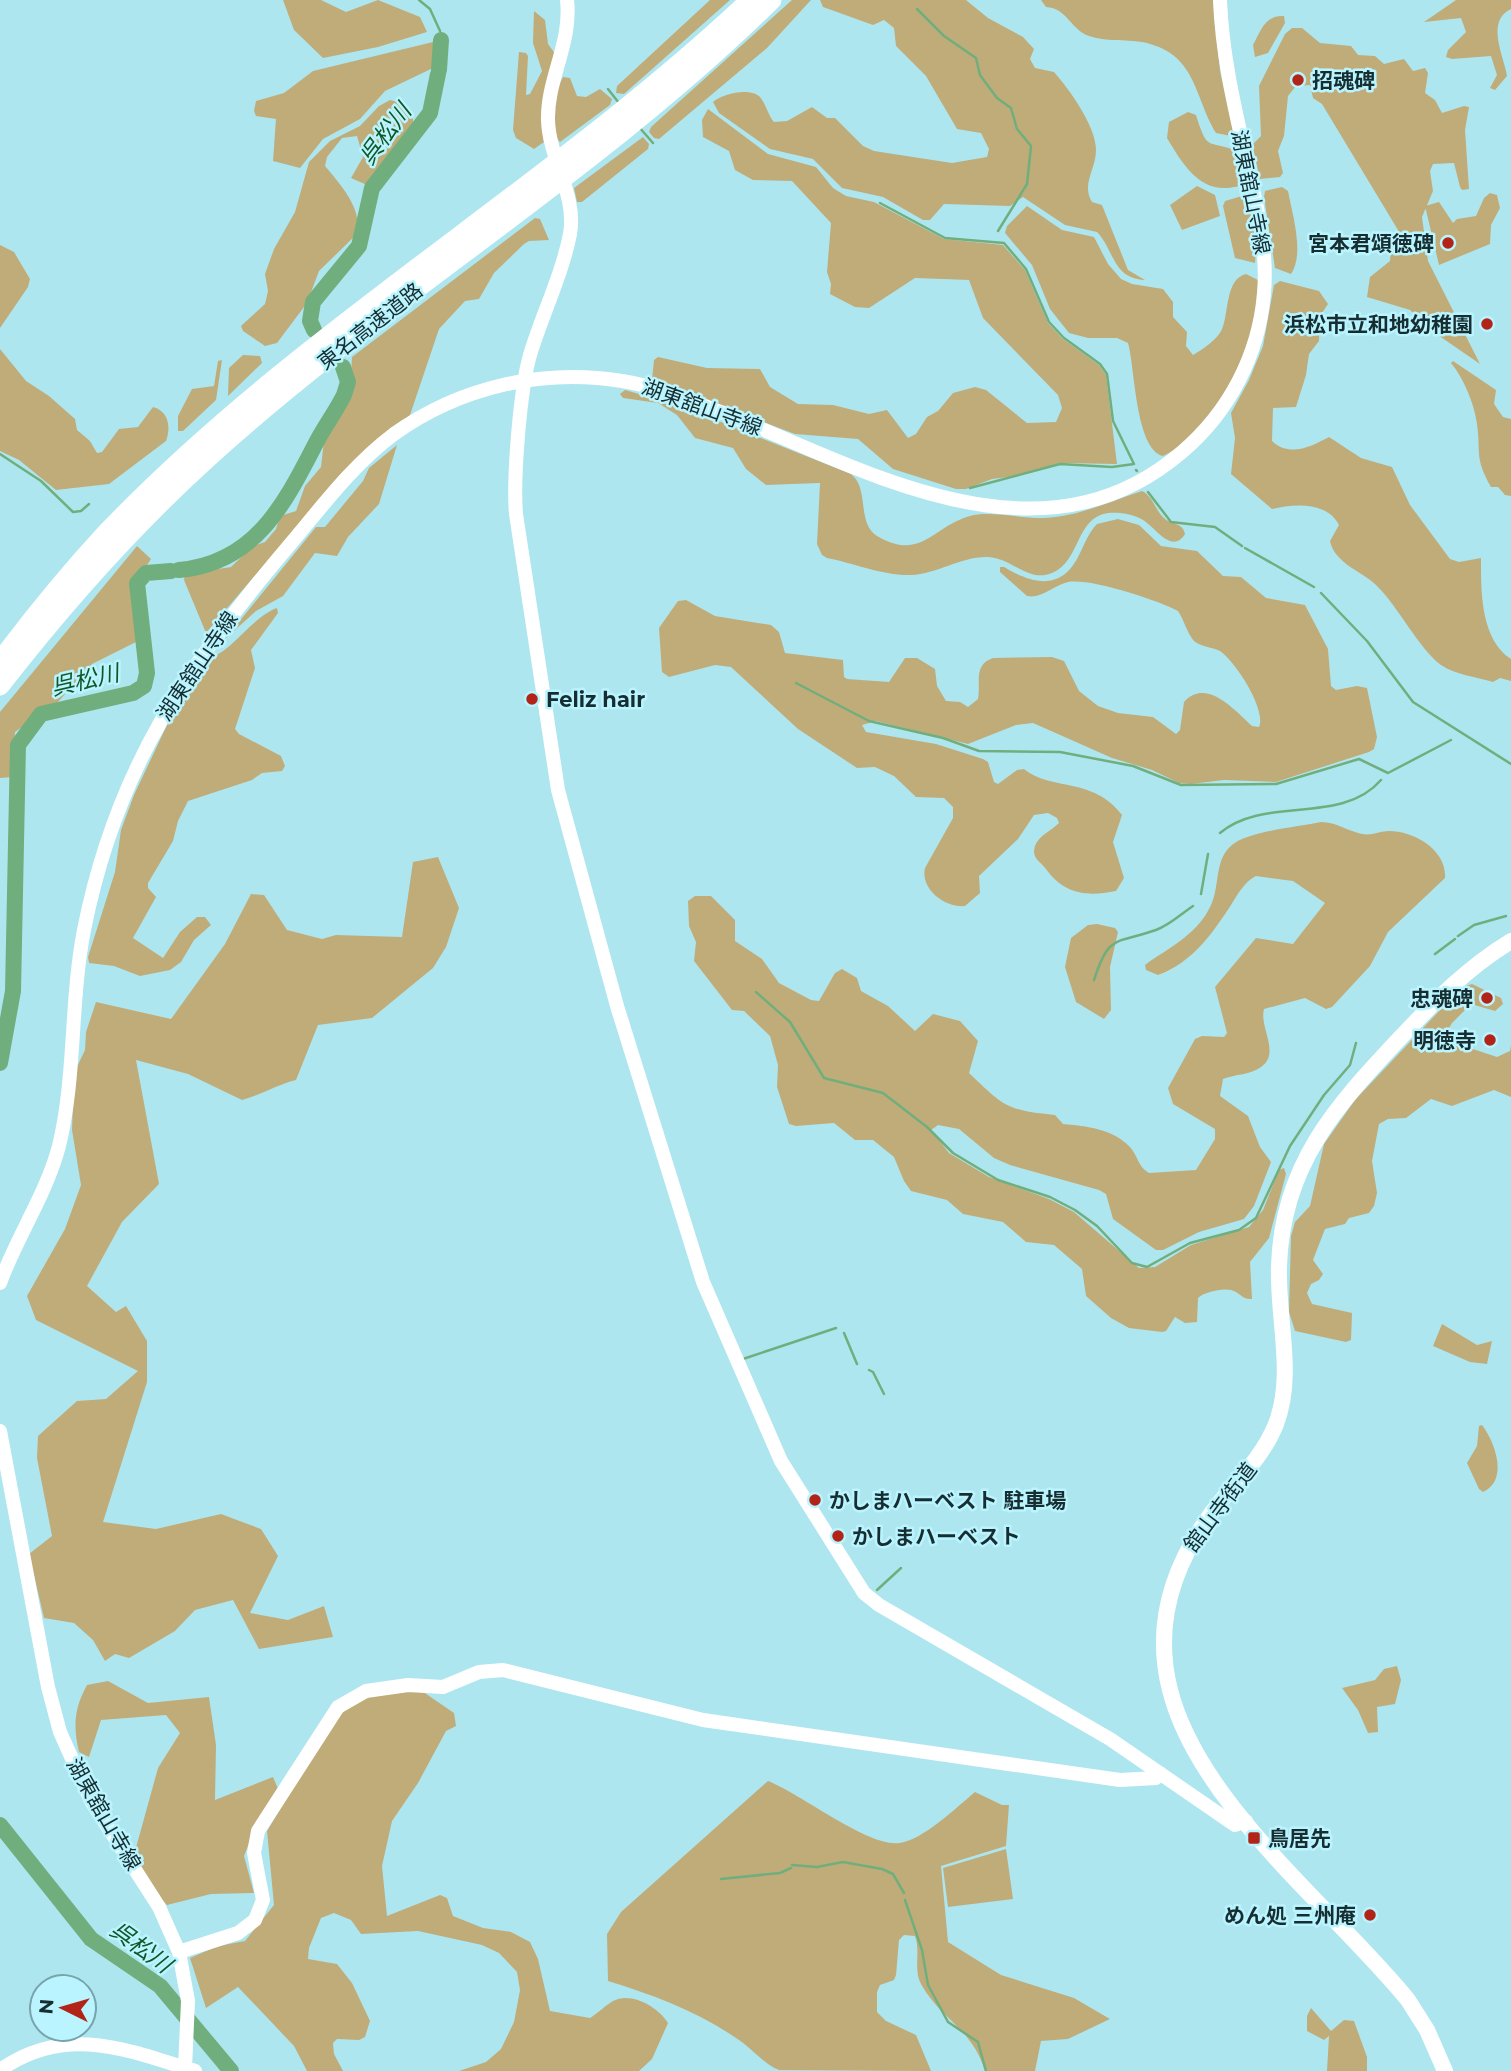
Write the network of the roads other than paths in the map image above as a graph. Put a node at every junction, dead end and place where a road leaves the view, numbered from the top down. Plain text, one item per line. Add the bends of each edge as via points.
1 (567, 0) edge
2 (750, 0) edge
3 (772, 0) edge
4 (1220, 0) edge
5 (525, 379) junction
6 (0, 660) edge
7 (0, 687) edge
8 (1511, 941) edge
9 (0, 1283) edge
10 (0, 1432) edge
11 (1160, 1773) junction
12 (1245, 1821) junction
13 (179, 1952) junction
14 (190, 2069) edge
15 (0, 2070) edge
16 (1445, 2071) edge

1 - 5 street via 567,34 548,109 551,143 569,200 569,237
2 - 6 highway, 東名高速道路 via 641,97 342,327 197,447 106,534
3 - 7 highway, 東名高速道路 via 642,117 353,338 207,458 92,573
4 - 5 street, 湖東舘山寺線 via 1227,69 1263,239 1262,309 1248,360 1224,406 1183,451 1131,486 1098,499 1046,509 970,503 895,483 664,390 599,378
5 - 9 street, 湖東舘山寺線 via 441,406 368,456 236,607 169,704 125,792 99,866 78,962 60,1142 43,1192
5 - 11 street via 515,506 556,782 617,1006 703,1282 777,1452 852,1578 874,1601
8 - 12 main road, 舘山寺街道 via 1434,1002 1348,1094 1312,1145 1293,1188 1279,1250 1285,1385 1278,1419 1263,1450 1194,1537 1173,1582 1164,1635 1172,1700 1199,1755
10 - 13 street, 湖東舘山寺線 via 46,1680 65,1746 91,1801 159,1907
11 - 12 street via 1235,1825
11 - 13 street via 1156,1778 1120,1780 703,1720 505,1670 479,1672 443,1686 366,1691 333,1713 261,1824 254,1853 262,1900 255,1920 238,1933
12 - 16 main road, 舘山寺街道 via 1408,2000
13 - 14 street, 湖東舘山寺線 via 188,2006
14 - 15 street via 104,2044 82,2043 37,2051

